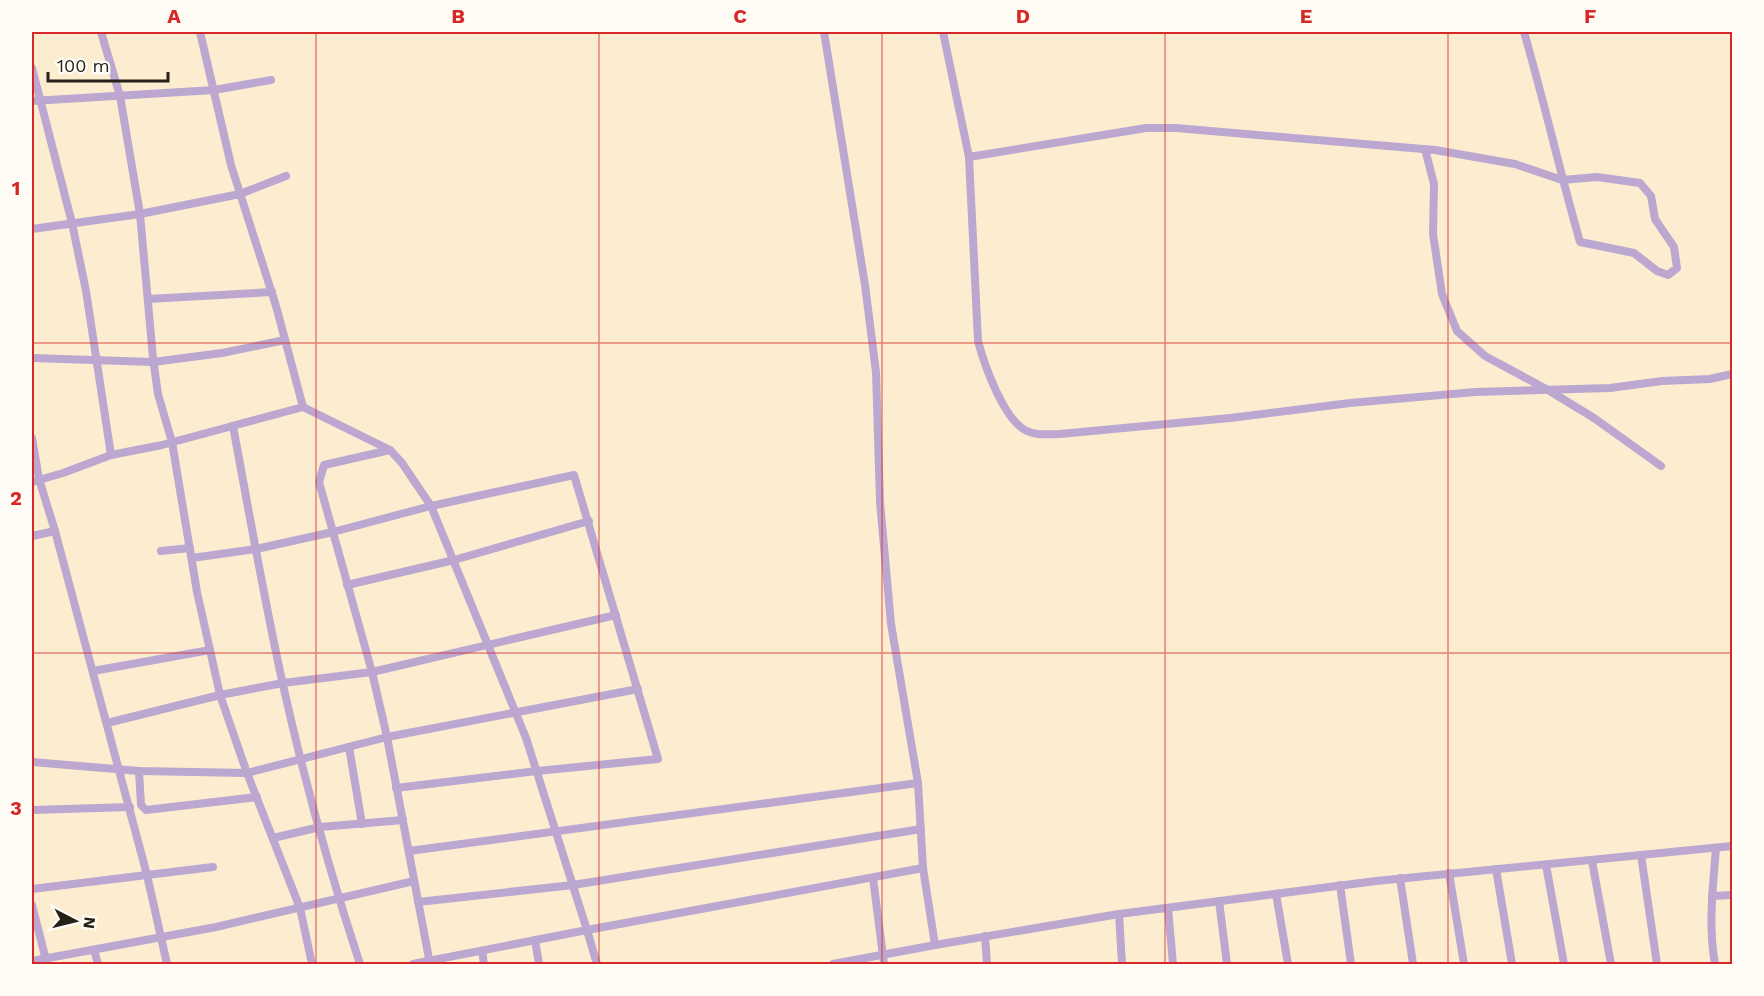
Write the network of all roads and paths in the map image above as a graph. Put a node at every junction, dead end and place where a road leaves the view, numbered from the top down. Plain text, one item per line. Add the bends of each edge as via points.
1 (101, 32) edge
2 (200, 32) edge
3 (824, 32) edge
4 (943, 32) edge
5 (1524, 32) edge
6 (32, 68) edge
7 (271, 80) dead end
8 (214, 90) junction
9 (120, 96) junction
10 (35, 101) edge
11 (1425, 149) junction
12 (969, 157) junction
13 (286, 176) dead end
14 (1562, 180) junction
15 (240, 194) junction
16 (140, 214) junction
17 (72, 223) junction
18 (32, 229) edge
19 (272, 292) junction
20 (148, 299) junction
21 (285, 340) junction
22 (32, 358) edge
23 (95, 359) junction
24 (153, 362) junction
25 (1732, 374) edge
26 (1548, 390) junction
27 (303, 407) junction
28 (233, 426) junction
29 (32, 438) edge
30 (172, 442) junction
31 (390, 450) junction
32 (111, 455) junction
33 (1661, 466) dead end
34 (35, 480) edge
35 (431, 506) junction
36 (589, 521) junction
37 (55, 531) junction
38 (333, 532) junction
39 (32, 536) edge
40 (190, 548) junction
41 (256, 549) junction
42 (161, 551) dead end
43 (192, 558) junction
44 (454, 560) junction
45 (348, 585) junction
46 (616, 615) junction
47 (488, 644) junction
48 (210, 650) junction
49 (93, 671) junction
50 (372, 672) junction
51 (283, 683) junction
52 (638, 689) junction
53 (220, 695) junction
54 (515, 711) junction
55 (107, 723) junction
56 (387, 737) junction
57 (349, 747) junction
58 (300, 760) junction
59 (32, 762) edge
60 (120, 769) junction
61 (139, 771) junction
62 (537, 771) junction
63 (247, 773) junction
64 (918, 783) junction
65 (396, 788) junction
66 (257, 797) junction
67 (130, 807) junction
68 (32, 810) edge
69 (403, 820) junction
70 (362, 824) junction
71 (320, 827) junction
72 (921, 829) junction
73 (556, 831) junction
74 (273, 838) junction
75 (1732, 846) edge
76 (1716, 848) junction
77 (409, 851) junction
78 (1641, 855) junction
79 (1592, 861) junction
80 (1546, 866) junction
81 (213, 867) dead end
82 (923, 868) junction
83 (1496, 869) junction
84 (1449, 873) junction
85 (147, 875) junction
86 (873, 878) junction
87 (1400, 878) junction
88 (414, 881) junction
89 (573, 885) junction
90 (1340, 885) junction
91 (32, 889) edge
92 (1276, 894) junction
93 (1732, 895) edge
94 (1712, 896) junction
95 (338, 898) junction
96 (1219, 901) junction
97 (418, 902) junction
98 (32, 905) edge
99 (300, 908) junction
100 (1168, 908) junction
101 (1119, 914) junction
102 (587, 930) junction
103 (985, 936) junction
104 (161, 937) junction
105 (535, 940) junction
106 (935, 945) junction
107 (94, 950) junction
108 (482, 951) junction
109 (883, 960) edge
110 (32, 962) edge
111 (46, 962) edge
112 (430, 963) edge
113 (98, 964) edge
114 (167, 964) edge
115 (312, 964) edge
116 (360, 964) edge
117 (413, 964) edge
118 (484, 964) edge
119 (538, 964) edge
120 (597, 964) edge
121 (833, 964) edge
122 (987, 964) edge
123 (1122, 964) edge
124 (1173, 964) edge
125 (1227, 964) edge
126 (1288, 964) edge
127 (1351, 964) edge
128 (1413, 964) edge
129 (1464, 964) edge
130 (1512, 964) edge
131 (1564, 964) edge
132 (1611, 964) edge
133 (1657, 964) edge
134 (1715, 964) edge

1 - 9 street
2 - 8 street
3 - 64 street via 876,372 880,502 891,624
4 - 12 street
5 - 14 street via 1549,117
6 - 10 street
7 - 8 street
8 - 9 street
8 - 15 street
9 - 10 street
9 - 16 street
10 - 17 street
11 - 12 street via 1146,128
11 - 14 street via 1515,164
11 - 26 street via 1434,184 1432,234 1442,294 1457,331 1485,356
12 - 26 street via 978,341 984,367 1000,398 1014,421 1026,431 1060,434 1350,403
13 - 15 street
14 - 14 street via 1597,177 1640,183 1651,196 1655,219 1674,247 1677,267 1668,275 1634,253 1580,242
15 - 16 street
15 - 19 street
16 - 17 street
16 - 20 street
17 - 18 street
17 - 23 street
19 - 20 street
19 - 21 street
20 - 24 street
21 - 24 street
21 - 27 street
22 - 23 street
23 - 24 street
23 - 32 street
24 - 30 street
25 - 26 street via 1611,388
26 - 33 street
27 - 28 street
27 - 31 street
28 - 30 street
28 - 41 street
29 - 34 street
30 - 32 street
30 - 40 street
31 - 35 street
31 - 38 street via 324,465 319,482
32 - 34 street
34 - 37 street
35 - 36 street via 574,475
35 - 38 street
35 - 44 street
36 - 44 street
36 - 46 street
37 - 39 street
37 - 49 street
38 - 41 street
38 - 45 street
40 - 42 street
40 - 43 street
41 - 43 street
41 - 51 street
43 - 48 street
44 - 45 street
44 - 47 street
45 - 50 street
46 - 47 street
46 - 52 street
47 - 50 street
47 - 54 street
48 - 49 street
48 - 53 street
49 - 55 street
50 - 51 street
50 - 56 street
51 - 53 street
51 - 58 street
52 - 54 street
52 - 62 street via 658,759
53 - 55 street
53 - 63 street
54 - 56 street
54 - 62 street
55 - 60 street
56 - 57 street
56 - 65 street
57 - 58 street
57 - 70 street
58 - 63 street
58 - 71 street
59 - 60 street
60 - 61 street
60 - 67 street
61 - 63 street
61 - 66 street via 141,805 146,810
62 - 65 street
62 - 73 street
63 - 66 street
64 - 72 street
64 - 73 street
65 - 69 street
66 - 74 street
67 - 68 street
67 - 85 street
69 - 70 street
69 - 77 street
70 - 71 street
71 - 74 street
71 - 95 street
72 - 82 street
72 - 89 street
73 - 77 street
73 - 89 street
74 - 99 street
75 - 76 street
76 - 78 street
76 - 94 street
77 - 88 street
78 - 79 street
78 - 133 street
79 - 80 street
79 - 132 street
80 - 83 street
80 - 131 street
81 - 85 street
82 - 86 street
82 - 106 street
83 - 84 street
83 - 130 street
84 - 87 street
84 - 129 street
85 - 91 street
85 - 104 street
86 - 102 street
86 - 109 street
87 - 90 street
87 - 128 street
88 - 95 street
88 - 97 street
89 - 97 street
89 - 102 street
90 - 92 street
90 - 127 street
92 - 96 street
92 - 126 street
93 - 94 street
94 - 134 street
95 - 99 street
95 - 116 street
96 - 100 street
96 - 125 street
97 - 112 street
98 - 111 street
99 - 104 street
99 - 115 street
100 - 101 street
100 - 124 street
101 - 103 street
101 - 123 street
102 - 105 street
102 - 120 street
103 - 106 street
103 - 122 street
104 - 107 street
104 - 114 street
105 - 108 street
105 - 119 street
106 - 109 street
107 - 111 street
107 - 113 street
108 - 112 street
108 - 118 street
109 - 121 street
110 - 111 street
112 - 117 street

